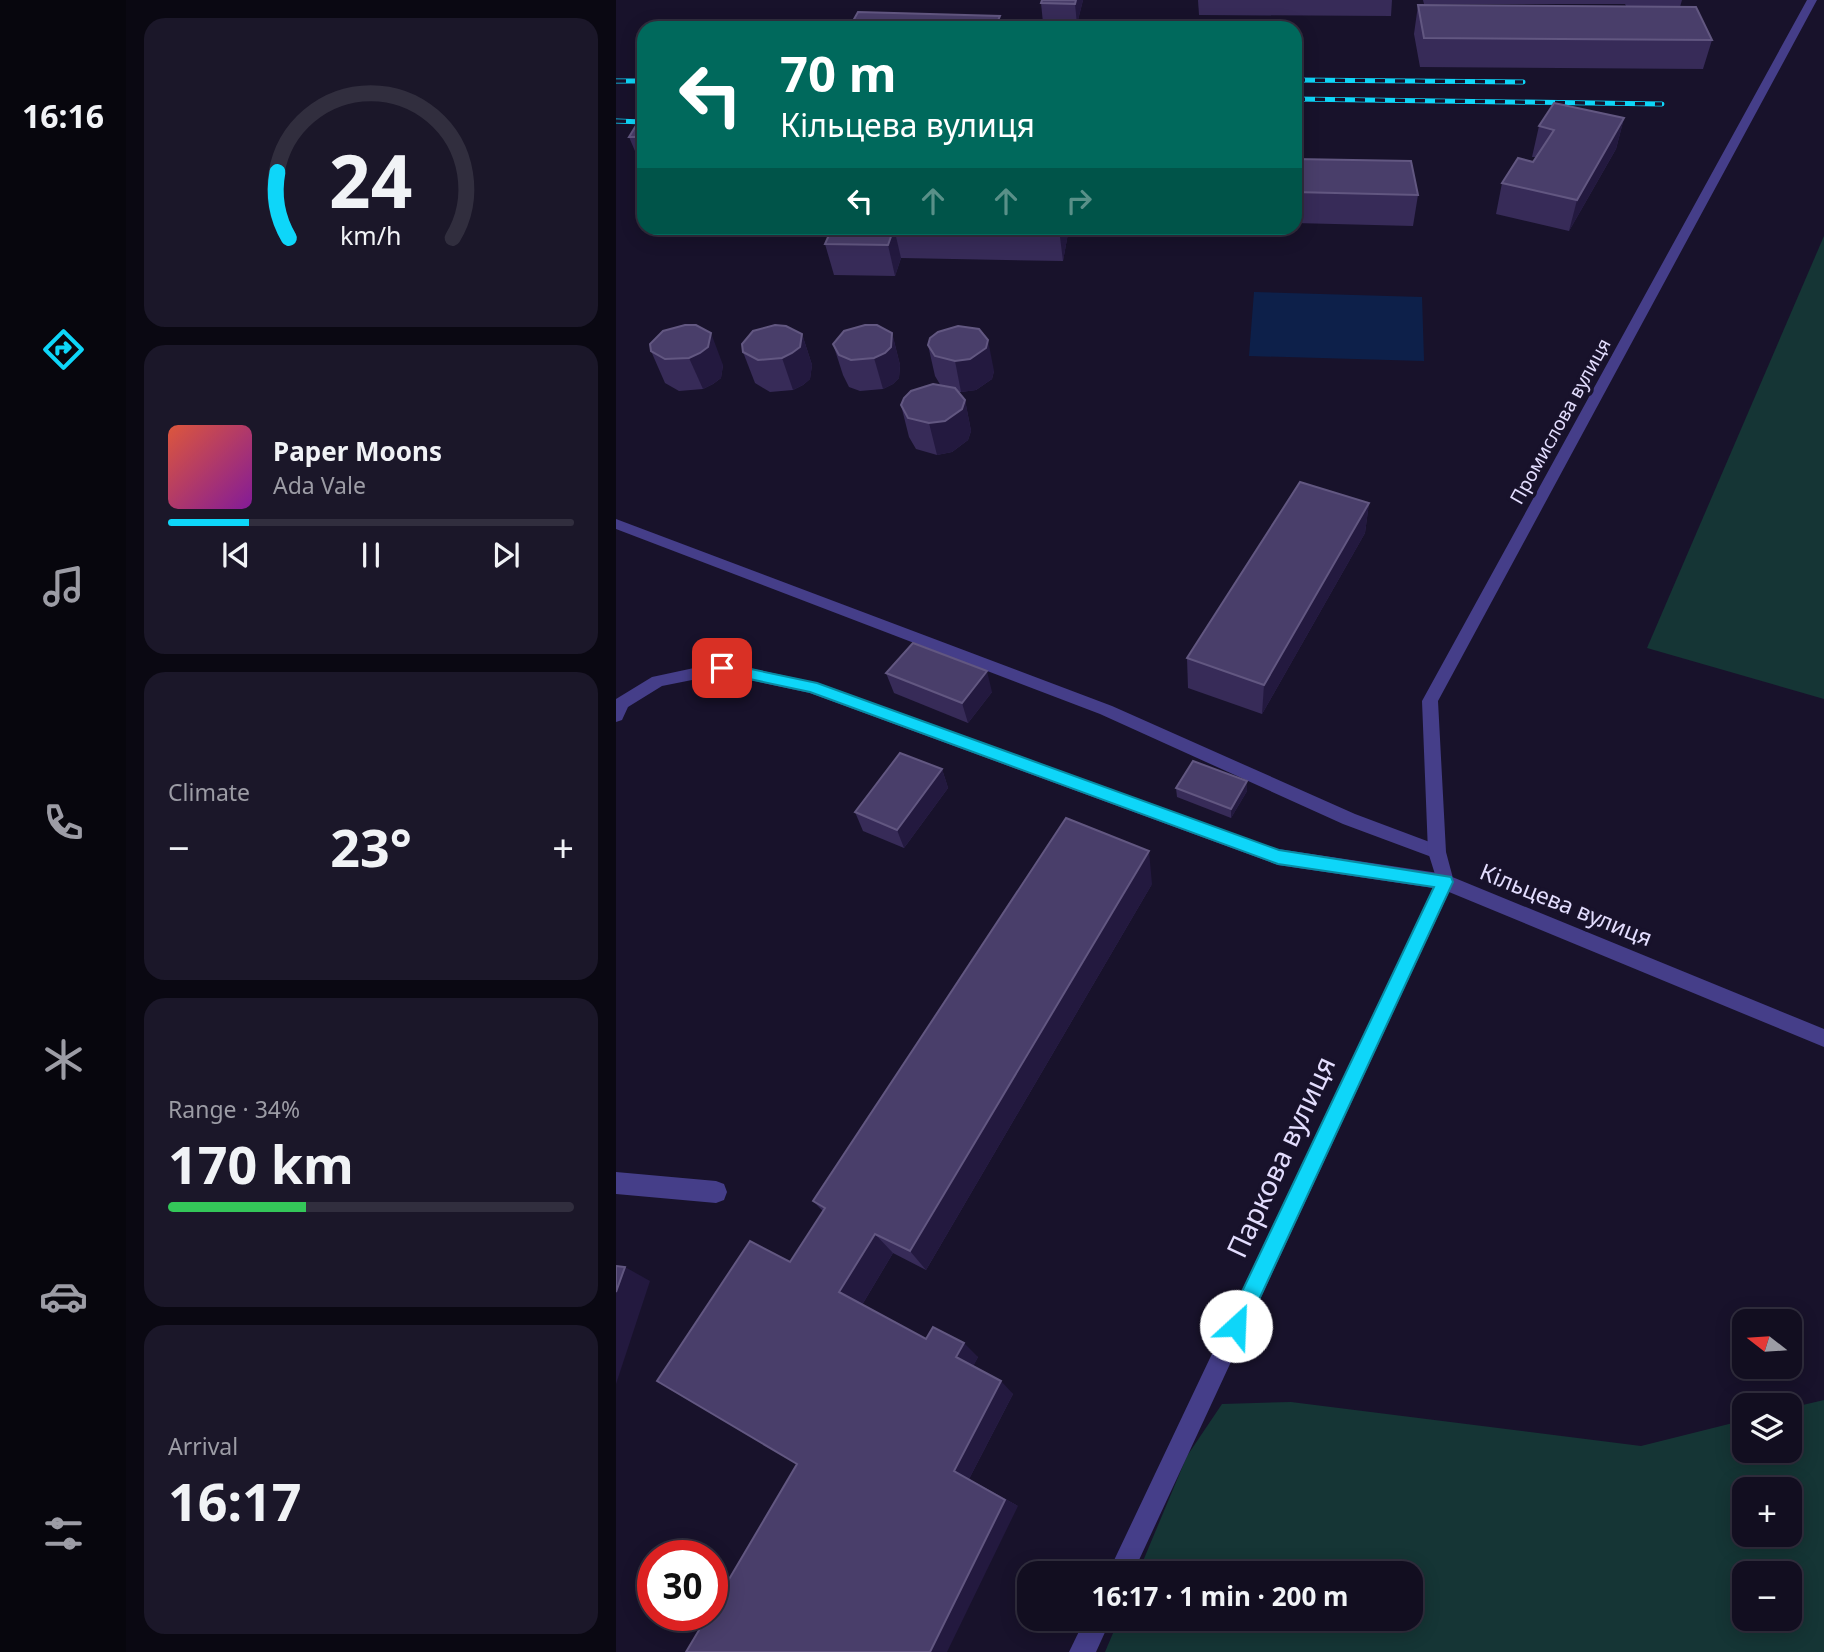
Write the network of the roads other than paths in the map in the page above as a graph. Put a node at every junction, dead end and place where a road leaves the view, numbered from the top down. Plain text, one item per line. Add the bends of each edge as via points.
1 (1812, 0) edge
2 (616, 524) edge
3 (616, 716) edge
4 (1437, 852) junction
5 (1445, 882) junction
6 (1824, 1038) edge
7 (616, 1183) edge
8 (716, 1192) dead end
9 (1125, 1561) edge
10 (1092, 1631) edge
11 (1082, 1652) edge

1 - 4 street, Промислова вулиця via 1430,701
2 - 4 street via 1106,710 1349,819
3 - 5 street, Кільцева вулиця via 622,703 658,681 722,668 799,684 1278,857
4 - 5 street, Промислова вулиця
5 - 6 street, Кільцева вулиця
5 - 9 street, Паркова вулиця
7 - 8 street
10 - 11 street

